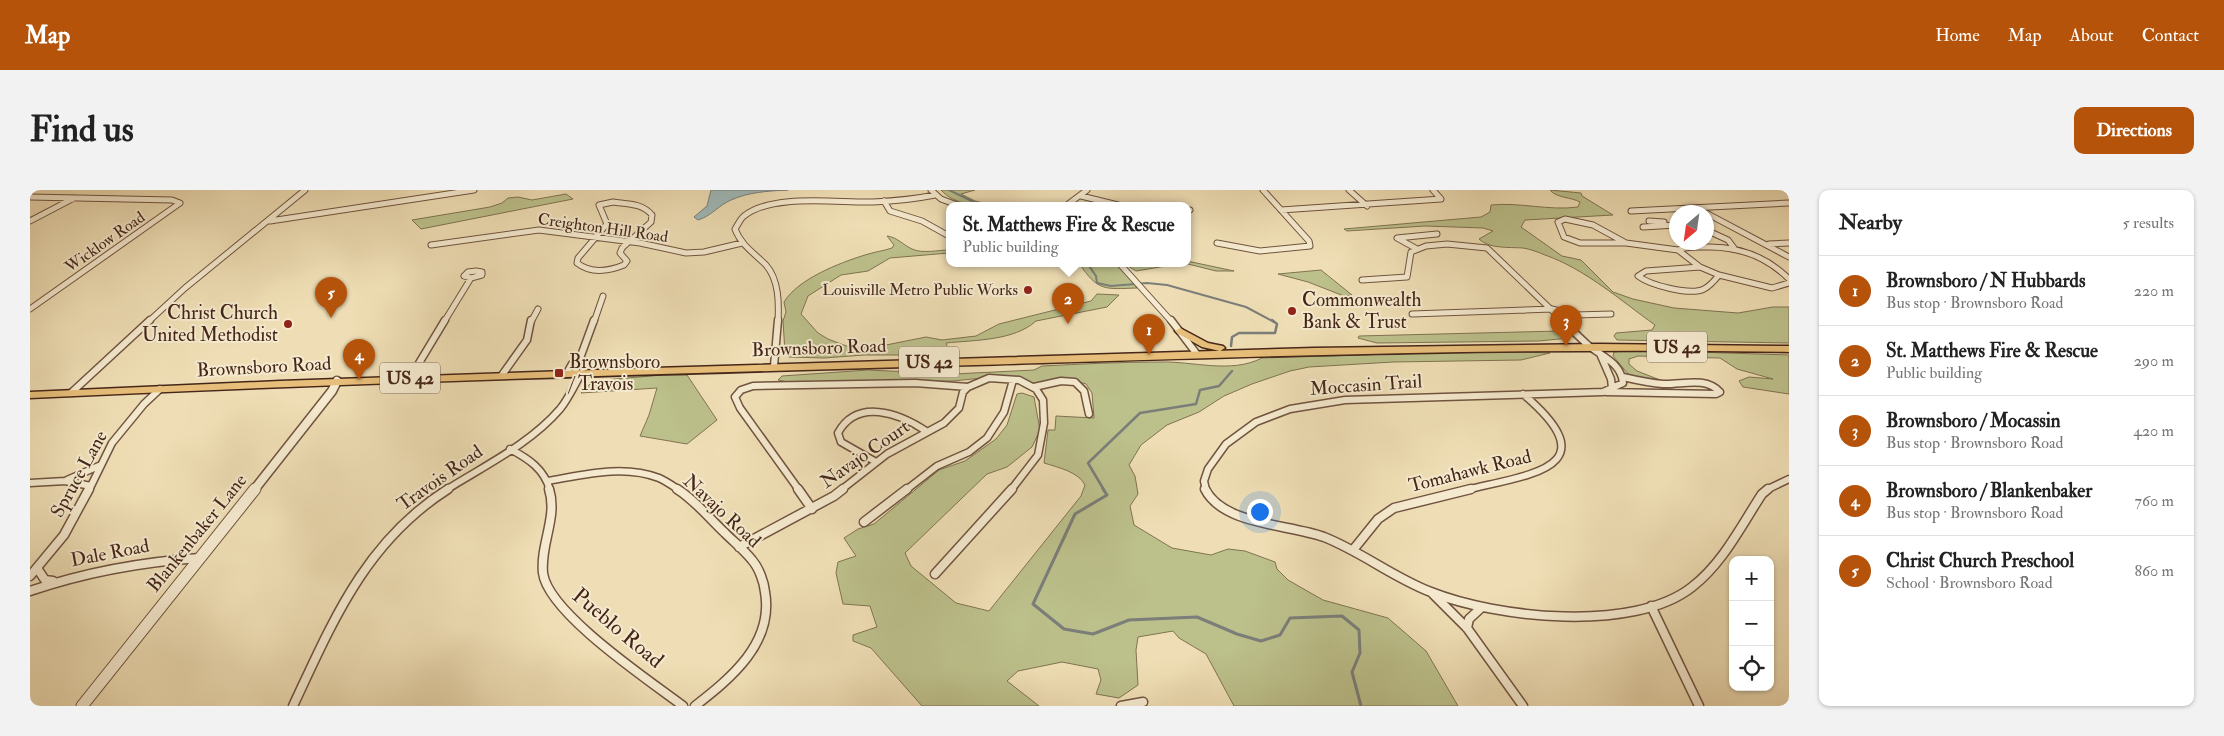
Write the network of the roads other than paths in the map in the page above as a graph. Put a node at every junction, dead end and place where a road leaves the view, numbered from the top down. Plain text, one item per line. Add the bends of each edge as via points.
1 (306, 190) edge
2 (474, 190) edge
3 (1087, 190) edge
4 (1263, 190) edge
5 (1349, 190) edge
6 (1433, 190) edge
7 (933, 192) edge
8 (1081, 196) junction
9 (30, 197) edge
10 (77, 197) junction
11 (884, 201) junction
12 (951, 202) edge
13 (1072, 202) edge
14 (1106, 202) edge
15 (1789, 203) edge
16 (1367, 206) junction
17 (1281, 210) junction
18 (1714, 210) edge
19 (1631, 211) dead end
20 (1669, 211) edge
21 (1714, 216) edge
22 (30, 221) edge
23 (268, 221) junction
24 (1649, 221) dead end
25 (1669, 223) edge
26 (1669, 225) edge
27 (1643, 227) dead end
28 (946, 234) edge
29 (1436, 234) dead end
30 (1714, 234) edge
31 (595, 238) junction
32 (629, 242) junction
33 (742, 243) junction
34 (1627, 243) junction
35 (1789, 243) edge
36 (1217, 244) dead end
37 (1769, 244) junction
38 (431, 245) dead end
39 (1714, 248) edge
40 (1734, 248) junction
41 (1417, 249) junction
42 (1669, 249) edge
43 (1678, 250) edge
44 (1789, 257) edge
45 (1124, 267) edge
46 (1700, 267) junction
47 (1779, 269) junction
48 (1789, 270) edge
49 (1719, 275) junction
50 (472, 278) dead end
51 (1789, 279) edge
52 (1362, 280) dead end
53 (1789, 283) edge
54 (603, 296) dead end
55 (30, 309) edge
56 (538, 309) dead end
57 (1552, 309) junction
58 (1412, 314) dead end
59 (1611, 314) dead end
60 (1180, 332) junction
61 (1589, 346) junction
62 (1789, 349) edge
63 (1269, 352) junction
64 (1196, 353) junction
65 (1169, 354) junction
66 (1601, 356) junction
67 (774, 366) junction
68 (575, 372) junction
69 (502, 375) junction
70 (1623, 377) junction
71 (410, 378) junction
72 (1013, 380) junction
73 (337, 381) junction
74 (968, 387) junction
75 (1034, 388) junction
76 (1612, 388) junction
77 (160, 389) junction
78 (1604, 392) junction
79 (71, 393) junction
80 (1523, 394) junction
81 (30, 395) edge
82 (1089, 414) dead end
83 (926, 431) junction
84 (510, 449) junction
85 (876, 462) junction
86 (101, 465) junction
87 (1789, 479) edge
88 (65, 481) junction
89 (547, 481) junction
90 (30, 483) edge
91 (90, 486) junction
92 (812, 509) junction
93 (864, 522) dead end
94 (739, 547) junction
95 (1353, 550) junction
96 (200, 558) junction
97 (37, 568) junction
98 (935, 574) dead end
99 (30, 576) edge
100 (56, 581) junction
101 (30, 591) edge
102 (1432, 593) junction
103 (1651, 606) junction
104 (1482, 607) junction
105 (1467, 628) junction
106 (1143, 702) dead end
107 (82, 706) edge
108 (293, 706) edge
109 (683, 706) edge
110 (695, 706) edge
111 (1122, 706) edge
112 (1523, 706) edge
113 (1699, 706) edge

1 - 23 street
2 - 23 street
3 - 8 street
4 - 17 street
5 - 16 street
6 - 16 street via 1441,200
7 - 11 street
7 - 12 street
8 - 13 street
8 - 14 street
9 - 10 street
10 - 22 street
10 - 55 street, Wicklow Road via 172,200 180,203
11 - 28 street via 890,211 922,221
11 - 33 street via 791,202 762,208 748,213 738,222 736,234
15 - 18 street
16 - 17 street
17 - 36 street via 1310,246 1255,250
19 - 20 street
21 - 37 street
23 - 79 street via 185,288
24 - 25 street
26 - 27 street
29 - 41 street via 1397,238
30 - 40 street via 1728,240
31 - 32 street, Creighton Hill Road
31 - 32 street via 578,258 577,263 582,267 602,270 624,265 626,258 620,250
31 - 32 street via 607,224 600,204 630,204 651,213 652,220
31 - 38 street, Creighton Hill Road via 539,230
32 - 33 street, Creighton Hill Road via 690,253
33 - 67 street via 764,263 776,282
34 - 34 street via 1584,244 1570,241 1562,235 1558,222 1568,219 1585,222
34 - 42 street
35 - 37 street
37 - 44 street
39 - 40 street
40 - 47 street
41 - 52 street via 1410,256 1407,277
41 - 57 street via 1447,244 1483,246
43 - 46 street
45 - 60 street
46 - 49 street
46 - 49 street via 1646,271 1638,276 1652,283 1695,291 1706,288
47 - 48 street
47 - 51 street
49 - 53 street via 1772,288
50 - 71 street
54 - 68 street, Travois Road
56 - 69 street via 526,340
57 - 58 street
57 - 59 street via 1575,315
57 - 61 street
60 - 63 main road via 1211,347
60 - 64 street
60 - 65 main road via 1182,347
61 - 62 main road, Brownsboro Road / US 42
61 - 63 main road, Brownsboro Road / US 42
61 - 66 street
63 - 64 main road, Brownsboro Road / US 42
64 - 65 main road, Brownsboro Road / US 42
65 - 67 main road, Brownsboro Road / US 42
66 - 70 street via 1612,362
66 - 76 street
67 - 68 main road, Brownsboro Road / US 42
68 - 69 main road, Brownsboro Road / US 42
68 - 84 street, Travois Road via 569,395 558,411
69 - 71 main road, Brownsboro Road / US 42
70 - 76 street, Moccasin Trail via 1620,386
70 - 78 street via 1662,384 1704,383 1715,386 1720,392
71 - 73 main road, Brownsboro Road / US 42
72 - 74 street via 988,378
72 - 75 street
72 - 93 street via 1004,416 996,428 970,451 939,464
73 - 77 main road, Brownsboro Road / US 42
73 - 96 street, Blankenbaker Lane via 328,397
74 - 83 street, Navajo Court via 956,413
74 - 92 street via 830,384 754,386 741,390 735,397 740,408
75 - 82 street via 1056,381 1080,384
75 - 98 street via 1043,400 1044,423 1038,455 1023,477
76 - 78 street, Moccasin Trail
77 - 79 main road, Brownsboro Road / US 42
77 - 86 street, Spruce Lane via 125,426
78 - 80 street, Moccasin Trail
79 - 81 main road, Brownsboro Road / US 42
80 - 95 street, Tomahawk Road via 1562,437 1563,452 1555,463 1534,473 1394,508 1378,519
80 - 95 street, Moccasin Trail via 1345,400 1299,407 1248,426 1230,440 1211,463 1205,479 1206,490 1224,508 1304,531
83 - 85 street, Navajo Court
83 - 85 street via 906,418 886,413 860,415 844,423 838,433 841,442
84 - 89 street via 535,462
84 - 108 street, Travois Road via 420,508 383,543 351,589
85 - 92 street, Navajo Court via 850,485
86 - 88 street
86 - 91 street, Spruce Lane
87 - 103 street via 1762,494 1729,547 1704,576 1674,598
88 - 90 street
88 - 91 street
89 - 94 street, Navajo Road via 604,472 631,472 659,478 682,492
89 - 109 street, Pueblo Road via 552,511 542,567 544,582 551,595 569,615
91 - 97 street, Spruce Lane via 76,516
92 - 94 street, Navajo Court
94 - 110 street, Navajo Road via 762,574 769,603 767,618 752,652 737,670
95 - 102 street
96 - 100 street, Dale Road via 123,564
96 - 107 street, Blankenbaker Lane
97 - 99 street, Spruce Lane
97 - 100 street, Dale Road via 45,580
100 - 101 street, Dale Road
102 - 104 street
102 - 105 street
103 - 104 street via 1617,614 1588,616 1539,615
103 - 113 street
104 - 105 street via 1469,619
105 - 112 street
106 - 111 street

